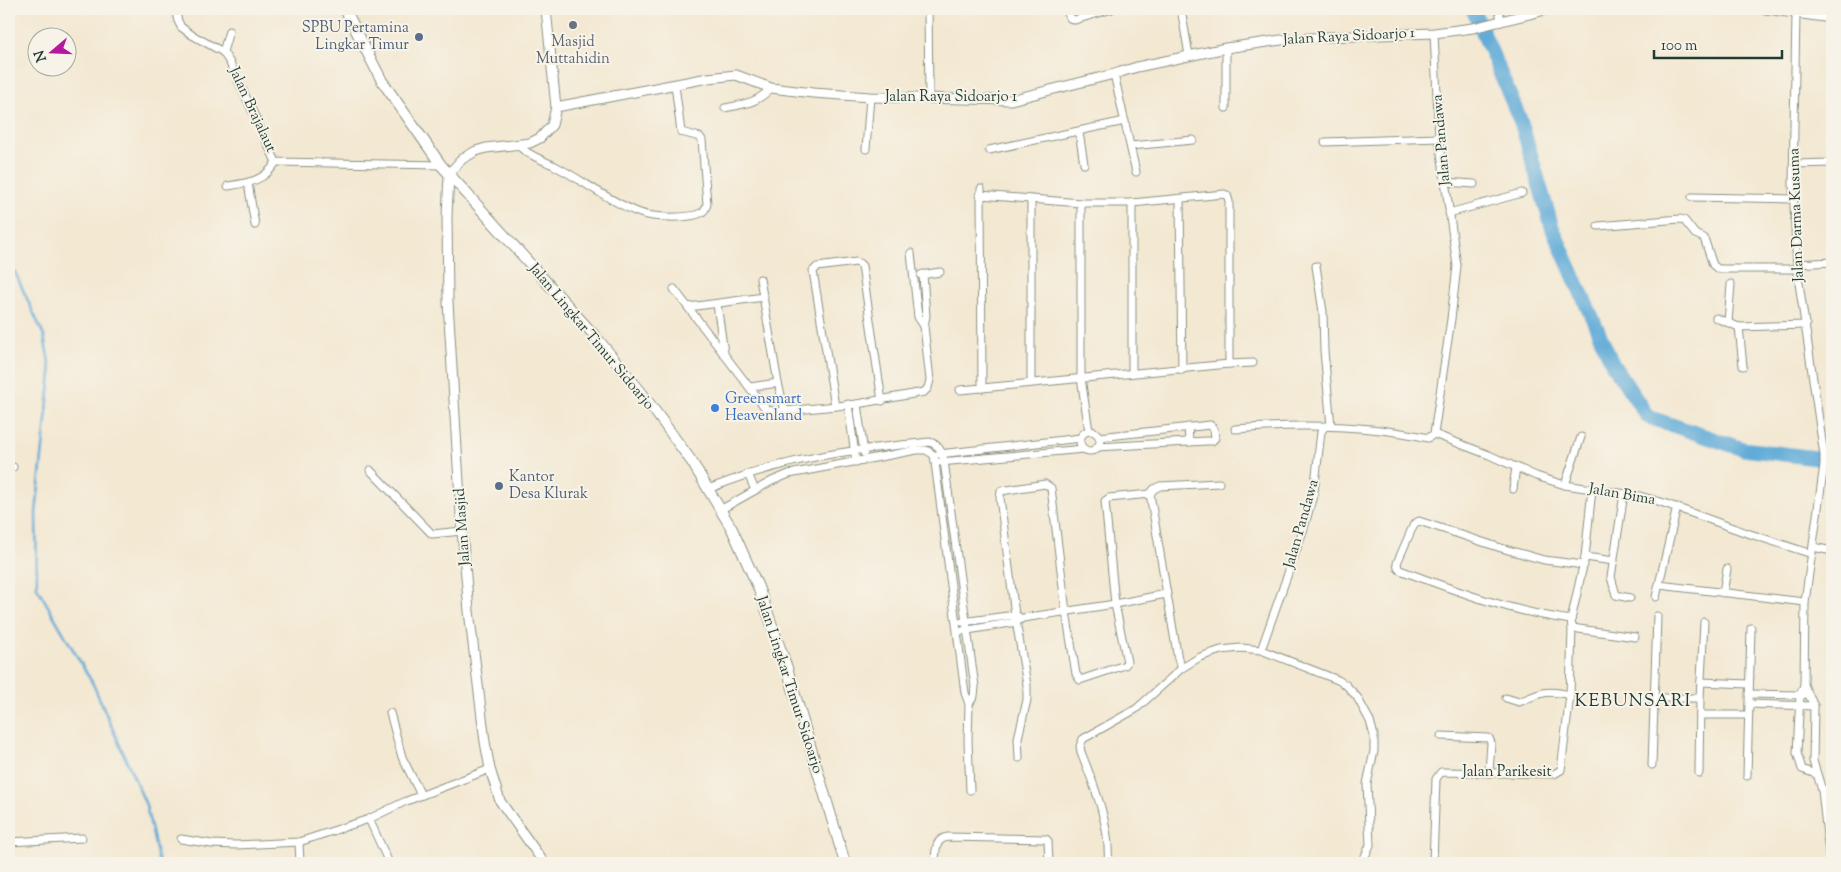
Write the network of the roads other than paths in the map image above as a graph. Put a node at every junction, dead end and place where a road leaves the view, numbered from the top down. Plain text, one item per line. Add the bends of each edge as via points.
1 (175, 9) edge
2 (345, 9) edge
3 (546, 9) edge
4 (928, 9) edge
5 (1066, 9) edge
6 (1112, 9) edge
7 (1181, 9) edge
8 (1499, 9) edge
9 (1550, 9) edge
10 (1765, 9) edge
11 (1796, 14) junction
12 (1832, 18) edge
13 (1501, 22) junction
14 (229, 31) dead end
15 (1434, 34) junction
16 (1226, 48) junction
17 (222, 52) junction
18 (1189, 55) junction
19 (1114, 74) junction
20 (674, 85) junction
21 (771, 88) junction
22 (870, 97) junction
23 (929, 99) junction
24 (556, 107) junction
25 (725, 108) dead end
26 (1226, 108) dead end
27 (1125, 122) junction
28 (1079, 132) junction
29 (1439, 138) junction
30 (1194, 140) dead end
31 (1325, 142) dead end
32 (519, 146) junction
33 (1131, 146) junction
34 (866, 149) dead end
35 (990, 150) dead end
36 (276, 162) junction
37 (1832, 163) edge
38 (1084, 164) dead end
39 (1794, 164) junction
40 (441, 166) junction
41 (1136, 172) dead end
42 (449, 174) junction
43 (1445, 182) junction
44 (248, 184) junction
45 (1474, 184) dead end
46 (228, 186) dead end
47 (1522, 193) dead end
48 (1692, 197) dead end
49 (1031, 199) junction
50 (1180, 199) junction
51 (1794, 199) junction
52 (1132, 203) junction
53 (1081, 204) junction
54 (1449, 213) junction
55 (255, 225) dead end
56 (1598, 226) dead end
57 (911, 253) dead end
58 (1832, 262) edge
59 (1316, 266) dead end
60 (1797, 266) junction
61 (940, 272) dead end
62 (923, 274) junction
63 (914, 275) junction
64 (760, 279) dead end
65 (1731, 284) dead end
66 (674, 289) dead end
67 (764, 298) junction
68 (717, 304) junction
69 (689, 308) junction
70 (1716, 318) dead end
71 (1728, 322) junction
72 (924, 326) junction
73 (1806, 326) junction
74 (1739, 327) junction
75 (724, 354) junction
76 (1253, 363) dead end
77 (1229, 364) junction
78 (1743, 366) dead end
79 (1182, 370) junction
80 (1132, 373) junction
81 (1081, 378) junction
82 (778, 383) junction
83 (1031, 383) junction
84 (750, 387) junction
85 (982, 388) junction
86 (960, 390) dead end
87 (882, 401) junction
88 (848, 404) junction
89 (857, 404) junction
90 (835, 406) junction
91 (785, 411) junction
92 (1328, 426) junction
93 (1188, 427) junction
94 (1235, 429) dead end
95 (1089, 431) junction
96 (1434, 434) junction
97 (1098, 437) junction
98 (1081, 438) junction
99 (1581, 438) dead end
100 (1189, 442) junction
101 (1098, 447) junction
102 (1084, 449) junction
103 (863, 450) junction
104 (854, 451) junction
105 (939, 458) junction
106 (864, 460) junction
107 (856, 462) junction
108 (786, 463) junction
109 (1516, 467) junction
110 (766, 469) junction
111 (370, 470) dead end
112 (748, 474) junction
113 (789, 474) junction
114 (772, 481) junction
115 (1219, 483) dead end
116 (1565, 485) junction
117 (1592, 488) junction
118 (708, 489) junction
119 (755, 490) junction
120 (1513, 490) dead end
121 (1150, 494) junction
122 (1624, 494) junction
123 (1677, 507) junction
124 (720, 510) junction
125 (462, 531) junction
126 (1812, 550) junction
127 (1832, 550) edge
128 (1585, 557) junction
129 (1614, 561) junction
130 (1584, 565) junction
131 (1727, 569) dead end
132 (1659, 585) junction
133 (1723, 593) junction
134 (1166, 594) junction
135 (1656, 597) dead end
136 (1630, 598) dead end
137 (1805, 602) junction
138 (1115, 604) junction
139 (1066, 612) junction
140 (1657, 616) dead end
141 (1015, 618) junction
142 (1571, 620) junction
143 (966, 621) junction
144 (1704, 622) dead end
145 (957, 623) junction
146 (1572, 628) junction
147 (1751, 628) dead end
148 (966, 630) junction
149 (958, 632) junction
150 (1636, 637) dead end
151 (969, 649) junction
152 (960, 650) junction
153 (1261, 650) junction
154 (1182, 668) junction
155 (1701, 682) junction
156 (1749, 684) junction
157 (1804, 685) junction
158 (1749, 694) junction
159 (1570, 695) junction
160 (1800, 695) junction
161 (1810, 695) junction
162 (1506, 698) dead end
163 (1654, 698) junction
164 (1700, 698) junction
165 (969, 704) junction
166 (1749, 704) junction
167 (1800, 706) junction
168 (1814, 706) junction
169 (390, 713) dead end
170 (1700, 714) junction
171 (1748, 716) junction
172 (1440, 736) dead end
173 (1018, 758) dead end
174 (1652, 765) dead end
175 (490, 770) junction
176 (1490, 773) junction
177 (1699, 773) dead end
178 (1816, 774) junction
179 (1747, 776) dead end
180 (970, 790) dead end
181 (1822, 790) junction
182 (1832, 790) edge
183 (421, 796) junction
184 (369, 819) junction
185 (82, 838) dead end
186 (181, 839) dead end
187 (1830, 841) edge
188 (9, 842) edge
189 (299, 842) junction
190 (300, 863) edge
191 (389, 863) edge
192 (544, 863) edge
193 (844, 863) edge
194 (935, 863) edge
195 (1049, 863) edge
196 (1108, 863) edge
197 (1362, 863) edge
198 (1433, 863) edge
199 (1830, 863) edge

1 - 17 street, Jalan Brajalaut via 185,30
2 - 40 main road, Jalan Lingkar Timur Sidoarjo via 382,81
3 - 24 street
4 - 23 street
5 - 6 street via 1070,18 1075,20
7 - 18 street
8 - 13 street
9 - 13 street
10 - 11 street
11 - 12 street
11 - 39 street, Jalan Darma Kusuma
13 - 15 street
14 - 17 street
15 - 16 street, Jalan Raya Sidoarjo 1 via 1281,40
15 - 29 street, Jalan Pandawa
16 - 18 street, Jalan Raya Sidoarjo 1
16 - 26 street
17 - 36 street, Jalan Brajalaut
18 - 19 street, Jalan Raya Sidoarjo 1
19 - 23 street, Jalan Raya Sidoarjo 1 via 1011,100
19 - 27 street
20 - 21 street, Jalan Raya Sidoarjo 1 via 736,75
20 - 24 street, Jalan Raya Sidoarjo 1
20 - 32 street via 681,132 702,140 707,204 699,213 672,216 642,214
21 - 22 street, Jalan Raya Sidoarjo 1
21 - 25 street via 755,102
22 - 23 street, Jalan Raya Sidoarjo 1
22 - 34 street
24 - 32 street via 554,120 545,134 530,144
27 - 28 street
27 - 33 street
28 - 35 street
28 - 38 street
29 - 31 street
29 - 43 street, Jalan Pandawa
30 - 33 street
32 - 42 street via 476,151 462,159
33 - 41 street
36 - 40 street, Jalan Brajalaut
36 - 44 street via 269,172
37 - 39 street
39 - 51 street, Jalan Darma Kusuma
40 - 42 main road, Jalan Lingkar Timur Sidoarjo
42 - 118 main road, Jalan Lingkar Timur Sidoarjo via 595,336 641,392
42 - 125 street, Jalan Masjid via 448,302
43 - 45 street
43 - 54 street, Jalan Pandawa
44 - 46 street
44 - 55 street
47 - 54 street
48 - 51 street
49 - 53 street
49 - 83 street
49 - 85 street via 980,192
50 - 52 street
50 - 77 street via 1224,194 1229,199
50 - 79 street
51 - 60 street, Jalan Darma Kusuma
52 - 53 street
52 - 80 street
53 - 81 street
54 - 96 street, Jalan Pandawa via 1456,281
56 - 60 street via 1680,219 1704,238 1713,265 1718,268
57 - 63 street
58 - 60 street
59 - 92 street, Jalan Pandawa via 1323,312
60 - 73 street, Jalan Darma Kusuma
61 - 62 street
62 - 63 street
62 - 72 street
63 - 72 street via 918,317
64 - 67 street
65 - 71 street
66 - 69 street
67 - 68 street
67 - 82 street
68 - 69 street
68 - 75 street
69 - 75 street
70 - 71 street
71 - 74 street
72 - 87 street via 930,380 928,388 924,392
73 - 74 street
73 - 126 street, Jalan Darma Kusuma via 1824,455
74 - 78 street
75 - 84 street
76 - 77 street
77 - 79 street
79 - 80 street
80 - 81 street
81 - 83 street
81 - 95 street
82 - 84 street
82 - 91 street
83 - 85 street
84 - 91 street via 770,412
85 - 86 street
87 - 89 street
87 - 90 street via 862,266 856,262 817,267 813,271
88 - 89 street
88 - 90 street
88 - 104 street
89 - 103 street
90 - 91 street
92 - 94 street
92 - 96 street via 1428,438
92 - 153 street, Jalan Pandawa via 1321,432 1314,492 1307,519
93 - 97 street
93 - 100 street
93 - 100 street via 1210,424 1215,436 1212,441
95 - 97 street
95 - 98 street
96 - 109 street, Jalan Bima
97 - 101 street
98 - 102 street
98 - 105 street
99 - 116 street
100 - 101 street
101 - 102 street via 1091,451
102 - 105 street
103 - 104 street
103 - 105 street via 929,442 936,445
103 - 106 street
104 - 107 street
104 - 108 street
105 - 106 street via 923,450
105 - 143 street
105 - 145 street
106 - 107 street
107 - 113 street
108 - 110 street
108 - 113 street
109 - 116 street, Jalan Bima
109 - 120 street
110 - 112 street
110 - 114 street
111 - 125 street via 432,534
112 - 118 street
112 - 119 street
113 - 114 street
114 - 119 street
115 - 121 street via 1160,486
116 - 117 street, Jalan Bima
117 - 122 street, Jalan Bima
117 - 128 street, Jalan Parikesit
118 - 124 main road, Jalan Lingkar Timur Sidoarjo
119 - 124 street
121 - 134 street
121 - 138 street via 1105,501
122 - 123 street, Jalan Bima
122 - 129 street
123 - 126 street, Jalan Bima via 1744,532
123 - 132 street
124 - 193 main road, Jalan Lingkar Timur Sidoarjo via 758,587 784,659
125 - 175 street, Jalan Masjid
126 - 127 street, Jalan Bima
126 - 137 street, Jalan Darma Kusuma
128 - 129 street
128 - 130 street, Jalan Parikesit
129 - 136 street via 1612,577 1616,595
130 - 142 street, Jalan Parikesit
130 - 142 street via 1544,560 1419,521 1414,524 1397,563 1400,570 1477,598 1539,616
131 - 133 street
132 - 133 street
132 - 135 street
133 - 137 street
134 - 138 street
134 - 154 street
137 - 157 street, Jalan Darma Kusuma
138 - 139 street
138 - 139 street via 1127,663 1082,680 1077,677
139 - 141 street
139 - 141 street via 1051,488 1045,484 1000,493
140 - 163 street
141 - 143 street
141 - 148 street
141 - 173 street via 1027,693 1018,738
142 - 146 street, Jalan Parikesit
143 - 145 street
143 - 148 street
144 - 155 street
145 - 149 street
146 - 150 street
146 - 159 street, Jalan Parikesit
147 - 156 street
148 - 149 street
148 - 151 street
149 - 152 street
151 - 152 street
151 - 165 street via 975,692
152 - 165 street
153 - 154 street via 1221,650
153 - 197 street via 1338,680 1352,691 1367,713 1374,743 1367,784 1370,845
154 - 196 street via 1144,703 1083,739 1081,752 1097,793
155 - 156 street
155 - 164 street
156 - 158 street
157 - 160 street, Jalan Darma Kusuma
157 - 161 street
158 - 160 street
158 - 166 street
159 - 162 street via 1543,692 1520,702
159 - 176 street, Jalan Parikesit via 1561,770 1554,774
160 - 161 street
160 - 167 street, Jalan Darma Kusuma
161 - 168 street
163 - 164 street
163 - 174 street
164 - 170 street
165 - 180 street
166 - 167 street
166 - 171 street
167 - 168 street
167 - 178 street, Jalan Darma Kusuma via 1798,760 1802,769
168 - 178 street
169 - 183 street via 402,757
170 - 171 street
170 - 177 street
171 - 179 street
172 - 176 street via 1490,739
175 - 183 street
175 - 192 street, Jalan Masjid via 500,801
176 - 198 street, Jalan Parikesit via 1445,771 1436,778
178 - 181 street
181 - 182 street
181 - 187 street
183 - 184 street
184 - 189 street
184 - 191 street
185 - 188 street
186 - 189 street via 237,845
187 - 199 street
189 - 190 street
194 - 195 street via 937,843 948,837 1046,839

